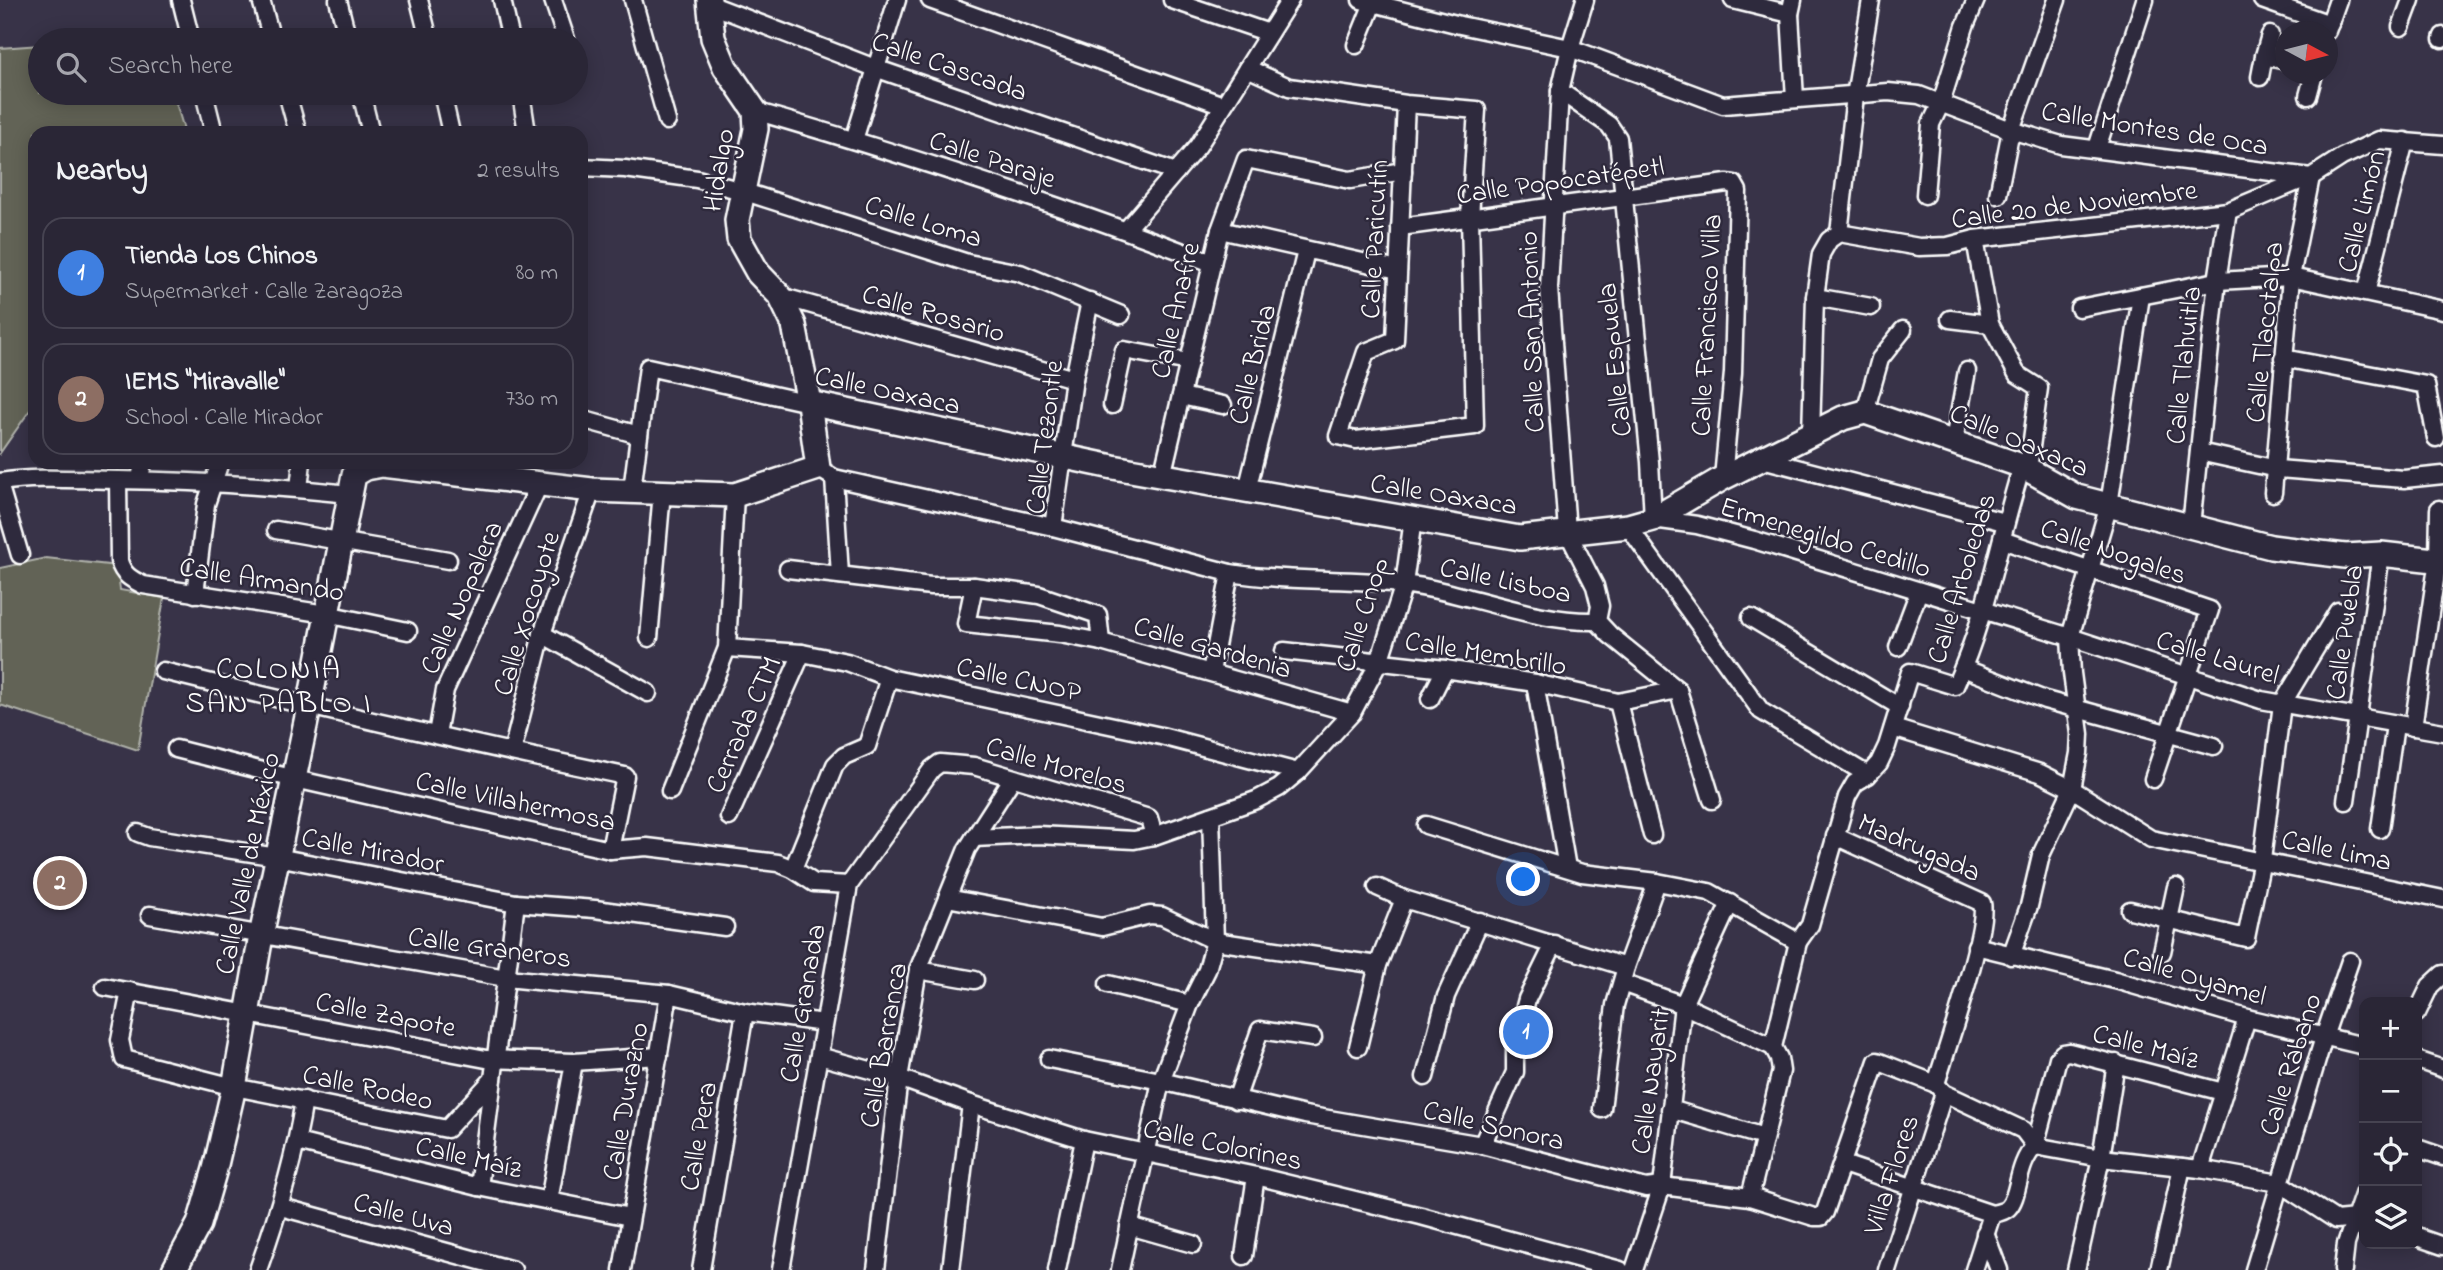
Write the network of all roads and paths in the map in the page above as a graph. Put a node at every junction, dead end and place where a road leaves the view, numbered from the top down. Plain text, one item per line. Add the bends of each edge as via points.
1 (181, 0) edge
2 (261, 0) edge
3 (338, 0) edge
4 (419, 0) edge
5 (502, 0) edge
6 (553, 0) edge
7 (633, 0) edge
8 (897, 0) edge
9 (930, 0) edge
10 (1171, 0) edge
11 (1290, 0) edge
12 (1585, 0) edge
13 (1733, 0) edge
14 (1871, 0) edge
15 (1976, 0) edge
16 (2057, 0) edge
17 (2145, 0) edge
18 (2262, 0) edge
19 (2338, 0) edge
20 (2411, 0) edge
21 (1367, 1) edge
22 (709, 2) edge
23 (1792, 7) edge
24 (2312, 21) edge
25 (2330, 21) edge
26 (2401, 27) dead end
27 (188, 28) edge
28 (269, 28) edge
29 (345, 28) edge
30 (426, 28) edge
31 (508, 28) edge
32 (562, 28) edge
33 (1269, 33) junction
34 (2270, 36) dead end
35 (1356, 45) dead end
36 (1570, 48) junction
37 (2264, 56) junction
38 (2275, 58) edge
39 (876, 68) junction
40 (1247, 68) junction
41 (2260, 77) dead end
42 (2311, 84) edge
43 (1560, 91) junction
44 (1856, 96) junction
45 (2308, 96) dead end
46 (1795, 99) junction
47 (1941, 103) junction
48 (1406, 104) junction
49 (207, 105) edge
50 (290, 105) edge
51 (364, 105) edge
52 (445, 105) edge
53 (523, 105) edge
54 (1223, 106) junction
55 (755, 111) junction
56 (667, 121) dead end
57 (212, 126) edge
58 (296, 126) edge
59 (369, 126) edge
60 (449, 126) edge
61 (526, 126) edge
62 (2011, 130) junction
63 (854, 140) junction
64 (2405, 141) junction
65 (2443, 145) edge
66 (2097, 148) junction
67 (588, 167) edge
68 (1403, 171) junction
69 (1176, 172) junction
70 (2311, 177) junction
71 (1727, 183) joint
72 (742, 191) junction
73 (1925, 195) dead end
74 (1998, 195) dead end
75 (1623, 196) junction
76 (1553, 205) junction
77 (2228, 211) junction
78 (1470, 217) junction
79 (1400, 227) junction
80 (1126, 230) junction
81 (1220, 230) junction
82 (1839, 233) junction
83 (1975, 239) junction
84 (1306, 251) junction
85 (1212, 263) junction
86 (1398, 270) junction
87 (2291, 277) junction
88 (2217, 281) junction
89 (2366, 293) junction
90 (780, 296) junction
91 (2141, 296) junction
92 (1815, 297) junction
93 (1090, 302) junction
94 (1871, 307) dead end
95 (2079, 308) dead end
96 (2443, 310) edge
97 (1122, 315) dead end
98 (1950, 319) dead end
99 (1990, 324) junction
100 (1902, 330) dead end
101 (2283, 358) junction
102 (1189, 362) junction
103 (1967, 371) dead end
104 (1074, 379) junction
105 (1181, 396) junction
106 (809, 403) junction
107 (1112, 405) dead end
108 (1223, 405) dead end
109 (1865, 412) junction
110 (588, 421) edge
111 (639, 435) junction
112 (1811, 435) junction
113 (2436, 438) dead end
114 (1954, 442) junction
115 (2199, 452) junction
116 (1062, 456) junction
117 (1762, 459) junction
118 (2025, 468) junction
119 (142, 469) edge
120 (218, 469) edge
121 (301, 469) edge
122 (413, 469) edge
123 (2277, 469) junction
124 (826, 473) junction
125 (2443, 475) edge
126 (1162, 476) junction
127 (351, 477) edge
128 (1723, 478) junction
129 (118, 480) junction
130 (141, 480) junction
131 (0, 482) edge
132 (213, 485) junction
133 (539, 485) junction
134 (0, 487) edge
135 (299, 488) junction
136 (593, 490) junction
137 (632, 490) junction
138 (1247, 490) junction
139 (662, 492) junction
140 (2273, 493) dead end
141 (735, 495) junction
142 (2109, 505) junction
143 (2439, 509) dead end
144 (1413, 519) junction
145 (1653, 519) junction
146 (2004, 522) junction
147 (1629, 526) junction
148 (2191, 526) junction
149 (1053, 527) junction
150 (276, 530) dead end
151 (1567, 531) junction
152 (2002, 540) junction
153 (340, 542) junction
154 (2381, 554) junction
155 (20, 555) dead end
156 (448, 559) dead end
157 (2440, 561) edge
158 (788, 569) dead end
159 (2090, 570) junction
160 (1230, 573) junction
161 (840, 575) junction
162 (1404, 584) junction
163 (974, 586) junction
164 (1919, 591) junction
165 (195, 594) junction
166 (1983, 610) junction
167 (2338, 611) dead end
168 (326, 614) junction
169 (1751, 618) dead end
170 (1597, 621) junction
171 (408, 631) dead end
172 (542, 634) junction
173 (2070, 636) junction
174 (649, 638) dead end
175 (1101, 642) junction
176 (1898, 647) dead end
177 (727, 648) junction
178 (1284, 651) dead end
179 (802, 653) junction
180 (1379, 662) junction
181 (1963, 668) junction
182 (1445, 669) junction
183 (163, 671) dead end
184 (1211, 672) junction
185 (2188, 676) junction
186 (889, 678) junction
187 (1535, 683) junction
188 (1678, 690) junction
189 (648, 693) dead end
190 (1430, 699) dead end
191 (1618, 702) junction
192 (2282, 704) junction
193 (309, 707) junction
194 (1900, 707) junction
195 (2077, 708) junction
196 (1352, 713) junction
197 (2357, 718) junction
198 (2395, 725) junction
199 (2413, 727) junction
200 (1894, 728) junction
201 (2169, 732) junction
202 (2443, 732) edge
203 (437, 734) junction
204 (2214, 746) dead end
205 (176, 749) dead end
206 (512, 752) junction
207 (932, 769) joint
208 (1298, 772) junction
209 (1868, 775) junction
210 (295, 779) junction
211 (1012, 779) junction
212 (2153, 779) dead end
213 (2071, 789) junction
214 (670, 791) dead end
215 (1712, 800) dead end
216 (2346, 801) dead end
217 (1211, 816) junction
218 (729, 817) dead end
219 (1426, 824) dead end
220 (2380, 829) dead end
221 (138, 833) dead end
222 (1652, 835) dead end
223 (1154, 836) junction
224 (1835, 836) junction
225 (974, 838) junction
226 (610, 850) junction
227 (277, 857) junction
228 (2262, 860) junction
229 (1567, 868) junction
230 (793, 869) junction
231 (1657, 882) junction
232 (849, 885) junction
233 (1377, 887) dead end
234 (2176, 887) dead end
235 (2442, 894) edge
236 (947, 898) junction
237 (1404, 899) junction
238 (516, 903) junction
239 (1730, 903) junction
240 (2130, 910) dead end
241 (149, 915) dead end
242 (2169, 919) junction
243 (1480, 921) junction
244 (725, 927) dead end
245 (261, 936) junction
246 (1215, 941) junction
247 (1798, 942) junction
248 (1554, 944) junction
249 (1976, 946) junction
250 (2162, 952) dead end
251 (2011, 956) junction
252 (2350, 961) dead end
253 (1378, 965) junction
254 (918, 970) junction
255 (2443, 974) edge
256 (1624, 975) junction
257 (506, 978) junction
258 (975, 980) dead end
259 (1108, 984) dead end
260 (105, 986) dead end
261 (130, 991) junction
262 (2427, 993) junction
263 (669, 994) junction
264 (2443, 999) edge
265 (2422, 1003) edge
266 (1190, 1004) junction
267 (1684, 1005) junction
268 (745, 1012) junction
269 (246, 1013) junction
270 (2247, 1018) junction
271 (824, 1023) junction
272 (2324, 1037) junction
273 (1313, 1038) dead end
274 (2359, 1045) edge
275 (1358, 1047) dead end
276 (1773, 1047) junction
277 (659, 1056) junction
278 (818, 1056) junction
279 (496, 1059) junction
280 (1049, 1059) dead end
281 (574, 1062) junction
282 (2422, 1062) edge
283 (2116, 1063) junction
284 (2443, 1069) edge
285 (1425, 1077) dead end
286 (899, 1078) junction
287 (493, 1079) junction
288 (1161, 1081) junction
289 (234, 1087) junction
290 (1940, 1089) junction
291 (2223, 1092) junction
292 (304, 1100) junction
293 (1236, 1100) junction
294 (971, 1104) junction
295 (1602, 1109) dead end
296 (1670, 1109) junction
297 (1764, 1137) junction
298 (1084, 1140) junction
299 (297, 1142) junction
300 (1482, 1145) junction
301 (2035, 1146) junction
302 (2422, 1150) edge
303 (1145, 1153) junction
304 (2443, 1157) edge
305 (2101, 1158) junction
306 (1843, 1164) junction
307 (2182, 1167) junction
308 (2200, 1169) junction
309 (1256, 1176) junction
310 (2279, 1183) junction
311 (1662, 1186) junction
312 (479, 1187) junction
313 (1913, 1189) junction
314 (1750, 1197) junction
315 (549, 1201) junction
316 (281, 1207) junction
317 (1992, 1213) junction
318 (630, 1217) junction
319 (2359, 1219) edge
320 (2359, 1221) edge
321 (1129, 1226) junction
322 (1985, 1233) junction
323 (2422, 1239) edge
324 (1193, 1244) dead end
325 (2443, 1245) edge
326 (1244, 1256) dead end
327 (624, 1269) edge
328 (174, 1270) edge
329 (258, 1270) edge
330 (513, 1270) edge
331 (701, 1270) edge
332 (781, 1270) edge
333 (876, 1270) edge
334 (951, 1270) edge
335 (1057, 1270) edge
336 (1120, 1270) edge
337 (1620, 1270) edge
338 (1634, 1270) edge
339 (1887, 1270) edge
340 (1974, 1270) edge
341 (1999, 1270) edge
342 (2076, 1270) edge
343 (2158, 1270) edge
344 (2255, 1270) edge
345 (2343, 1270) edge

1 - 27 street
2 - 28 street
3 - 29 street
4 - 30 street
5 - 31 street
6 - 32 street
7 - 56 street
8 - 39 street
9 - 54 street
10 - 33 street
11 - 33 street
12 - 36 street, Calle San Antonio
13 - 23 street
14 - 44 street
15 - 47 street
16 - 62 street
17 - 66 street
18 - 24 street
19 - 25 street
20 - 26 street
21 - 35 street
21 - 36 street, Calle Montes de Oca
22 - 39 street, Calle Cascada
22 - 55 street, Hidalgo via 713,38 725,67
23 - 46 street
33 - 40 street
34 - 37 street
36 - 43 street, Calle San Antonio
36 - 46 street, Calle Montes de Oca via 1723,105
37 - 38 street
37 - 41 street
39 - 63 street
39 - 69 street, Calle Cascada
40 - 48 street via 1289,87
40 - 54 street
42 - 45 street
43 - 75 street, Calle Espuela via 1609,125 1618,138
43 - 76 street, Calle San Antonio
44 - 46 street, Calle Montes de Oca
44 - 47 street, Calle Montes de Oca via 1888,92
44 - 82 street
47 - 62 street, Calle Montes de Oca
47 - 73 street via 1931,124
48 - 68 street, Calle Paricutín
48 - 78 street via 1477,110
49 - 57 street
50 - 58 street
51 - 59 street
52 - 60 street
53 - 61 street
54 - 69 street
55 - 63 street, Calle Paraje
55 - 72 street, Hidalgo via 754,139
62 - 66 street, Calle Montes de Oca via 2061,145
62 - 74 street
63 - 80 street, Calle Paraje
64 - 65 street
64 - 70 street via 2379,140 2342,156
64 - 89 street, Calle Limón
66 - 70 street, Calle Montes de Oca
67 - 72 street, Calle Loma via 697,179
68 - 79 street, Calle Paricutín
68 - 81 street, Calle Anafre via 1350,180 1246,159
69 - 80 street
70 - 77 street, Calle 20 de Noviembre
70 - 87 street, Calle Tlacotalpa
71 - 75 street, Calle Popocatépetl
71 - 128 street, Calle Francisco Villa via 1738,191 1733,373
72 - 90 street, Hidalgo via 739,239 758,273
72 - 93 street, Calle Loma via 968,263 1020,273
75 - 76 street, Calle Popocatépetl
75 - 145 street, Calle Espuela
76 - 78 street, Calle Popocatépetl
76 - 151 street, Calle San Antonio via 1549,288
77 - 83 street, Calle 20 de Noviembre
77 - 88 street, Calle Tlahuitla
78 - 79 street, Calle Popocatépetl
78 - 86 street, Calle Paricutín via 1475,426 1356,440 1338,436 1366,352 1395,340
79 - 86 street, Calle Paricutín
80 - 85 street, Calle Paraje
81 - 84 street
81 - 85 street, Calle Anafre
82 - 83 street, Calle 20 de Noviembre via 1919,247
82 - 92 street via 1821,254
83 - 99 street
84 - 86 street
84 - 138 street, Calle Brida
85 - 102 street, Calle Anafre
87 - 88 street
87 - 89 street
87 - 101 street, Calle Tlacotalpa
88 - 91 street
88 - 115 street, Calle Tlahuitla
89 - 96 street
90 - 104 street, Calle Rosario
90 - 106 street, Hidalgo via 794,325
91 - 95 street
91 - 142 street
92 - 94 street
92 - 112 street
93 - 97 street, Calle Loma
93 - 104 street, Calle Tezontle
98 - 99 street
99 - 118 street, Calle Arboledas via 2017,374 2039,388
100 - 109 street via 1880,359
101 - 113 street via 2426,385
101 - 123 street, Calle Tlacotalpa
102 - 105 street, Calle Anafre
102 - 107 street via 1124,350
103 - 114 street
104 - 116 street, Calle Tezontle
105 - 108 street
105 - 126 street, Calle Anafre
106 - 111 street, Calle Oaxaca via 649,368
106 - 116 street, Calle Oaxaca
106 - 124 street, Hidalgo
109 - 112 street, Calle Oaxaca
109 - 114 street, Calle Oaxaca
110 - 111 street
111 - 137 street
112 - 117 street, Calle Oaxaca
114 - 118 street, Calle Oaxaca
115 - 123 street
115 - 148 street, Calle Tlahuitla
116 - 126 street, Calle Oaxaca
116 - 149 street, Calle Tezontle
117 - 128 street, Calle Oaxaca
117 - 146 street
118 - 142 street, Calle Oaxaca via 2077,497
118 - 146 street, Calle Arboledas
119 - 130 street
120 - 132 street
121 - 135 street
122 - 133 street
123 - 125 street via 2404,479
123 - 140 street, Calle Tlacotalpa
124 - 141 street
124 - 149 street
124 - 161 street
126 - 138 street, Calle Oaxaca
127 - 135 street
127 - 153 street, Calle Valle de México
128 - 145 street, Calle Oaxaca
129 - 130 street
129 - 131 street
129 - 165 street, Calle Armando via 121,571 143,585
130 - 132 street
132 - 135 street
132 - 165 street via 206,503
133 - 136 street
133 - 203 street, Calle Nopalera via 445,690
134 - 155 street
136 - 137 street
136 - 172 street, Calle Xocoyote
137 - 139 street
138 - 144 street, Calle Oaxaca
139 - 141 street
139 - 174 street
141 - 177 street
142 - 148 street, Calle Oaxaca
142 - 159 street
143 - 157 street
144 - 151 street, Calle Oaxaca via 1520,538
144 - 162 street, Calle Cnop
145 - 147 street, Calle Oaxaca
145 - 164 street, Ermenegildo Cedillo via 1754,540
146 - 152 street, Calle Arboledas
147 - 151 street, Calle Oaxaca
147 - 209 street via 1760,710
148 - 154 street, Calle Oaxaca via 2271,547 2345,556
149 - 160 street, Calle Tezontle
150 - 153 street
151 - 170 street, Calle Lisboa via 1595,586 1600,606
152 - 159 street, Calle Nogales
152 - 166 street, Calle Arboledas
153 - 156 street
153 - 168 street, Calle Valle de México
154 - 157 street, Calle Oaxaca
154 - 197 street, Calle Puebla
157 - 199 street
158 - 161 street, Calle Gardenia
159 - 173 street
159 - 185 street, Calle Nogales via 2210,610
160 - 162 street, Calle Tezontle
160 - 184 street
161 - 163 street, Calle Gardenia via 931,586
162 - 170 street, Calle Lisboa via 1565,620
162 - 180 street, Calle Cnop
163 - 175 street, Calle Gardenia via 1039,595 1098,615
163 - 175 street, Calle Gardenia via 966,624
164 - 166 street, Ermenegildo Cedillo
164 - 176 street
165 - 168 street, Calle Armando
166 - 173 street, Calle Laurel
166 - 181 street, Calle Arboledas
167 - 192 street
168 - 171 street, Calle Armando
168 - 193 street, Calle Valle de México
169 - 194 street
170 - 188 street, Calle Lisboa
172 - 189 street
172 - 206 street, Calle Xocoyote
173 - 185 street, Calle Laurel
173 - 195 street
175 - 184 street, Calle Gardenia
177 - 179 street, Calle CNOP
177 - 214 street
178 - 180 street, Calle Membrillo
179 - 186 street, Calle CNOP via 847,662
179 - 218 street, Cerrada CTM
180 - 182 street, Calle Membrillo
180 - 196 street, Calle Cnop
181 - 194 street, Calle Arboledas via 1955,685 1910,672
181 - 195 street
182 - 187 street, Calle Membrillo
182 - 190 street
183 - 193 street
184 - 196 street, Calle Gardenia
185 - 192 street, Calle Laurel
185 - 201 street
186 - 208 street, Calle CNOP via 1161,736
186 - 230 street via 867,746 835,765
187 - 191 street, Calle Membrillo
187 - 229 street
188 - 191 street, Calle Membrillo
188 - 215 street
191 - 222 street
192 - 197 street, Calle Laurel
192 - 228 street
193 - 203 street
193 - 210 street, Calle Valle de México
194 - 200 street, Calle Arboledas
195 - 201 street
195 - 213 street via 2079,753
196 - 208 street, Calle Cnop
197 - 198 street, Calle Laurel
197 - 216 street, Calle Puebla
198 - 199 street, Calle Laurel
198 - 220 street
199 - 202 street, Calle Laurel
200 - 209 street, Calle Arboledas via 1879,763
200 - 213 street, Calle Lima via 2039,773
201 - 204 street
201 - 212 street
203 - 206 street
205 - 210 street, Calle Villahermosa
206 - 226 street via 625,776
207 - 211 street, Calle Morelos via 940,763 955,763
207 - 232 street, Calle Granada
208 - 217 street, Calle Cnop via 1256,800
209 - 224 street, Calle Arboledas via 1855,783 1847,797
210 - 226 street, Calle Villahermosa
210 - 227 street, Calle Valle de México
211 - 223 street, Calle Morelos via 1149,818
211 - 225 street, Calle Barranca
213 - 228 street, Calle Lima via 2151,839
213 - 251 street via 2041,855
217 - 223 street
217 - 246 street
219 - 229 street
221 - 227 street, Calle Mirador
223 - 225 street
224 - 247 street, Calle Arboledas via 1810,925
224 - 249 street, Madrugada via 1982,903
225 - 236 street, Calle Barranca
226 - 230 street, Calle Villahermosa via 647,847 778,863
227 - 238 street, Calle Mirador
227 - 245 street, Calle Valle de México
228 - 235 street, Calle Lima
228 - 242 street, Calle Lima via 2246,937
229 - 231 street
230 - 232 street, Calle Villahermosa via 814,883
231 - 239 street via 1709,892
231 - 256 street
232 - 271 street, Calle Granada
233 - 237 street
234 - 242 street
236 - 246 street via 1102,927 1162,916
236 - 254 street, Calle Barranca
237 - 243 street
237 - 253 street
238 - 244 street, Calle Mirador
238 - 257 street
239 - 247 street
239 - 267 street, Calle Nayarit
240 - 242 street, Calle Lima
241 - 245 street, Calle Graneros
242 - 250 street
243 - 248 street
243 - 285 street via 1446,996
245 - 257 street, Calle Graneros
245 - 269 street, Calle Valle de México
246 - 253 street
246 - 266 street
247 - 276 street, Calle Arboledas
248 - 256 street
248 - 300 street via 1527,999 1515,1043 1515,1072
249 - 251 street
249 - 290 street
251 - 270 street, Calle Oyamel
252 - 272 street, Calle Rábano
253 - 275 street
254 - 258 street
254 - 286 street, Calle Barranca
255 - 262 street
256 - 267 street
256 - 295 street via 1615,1005
257 - 263 street, Calle Graneros
257 - 279 street
259 - 266 street
260 - 261 street, Calle Zapote
261 - 269 street, Calle Zapote
261 - 289 street, Calle Rodeo via 120,1040 124,1059
262 - 264 street
262 - 265 street
263 - 268 street, Calle Graneros
263 - 277 street, Calle Durazno
266 - 288 street
267 - 276 street
267 - 296 street, Calle Nayarit
268 - 271 street, Calle Graneros
268 - 331 street, Calle Pera
269 - 279 street, Calle Zapote
269 - 289 street, Calle Valle de México
270 - 272 street, Calle Oyamel
270 - 291 street
271 - 278 street, Calle Granada
272 - 274 street, Calle Oyamel
272 - 310 street, Calle Rábano
273 - 293 street via 1260,1030
276 - 297 street via 1781,1072
277 - 281 street, Calle Zapote
277 - 318 street, Calle Durazno
278 - 286 street, Calle Colorines
278 - 332 street, Calle Granada
279 - 281 street, Calle Zapote
279 - 287 street
280 - 288 street, Calle Sonora
281 - 315 street
282 - 284 street
283 - 291 street, Calle Maíz
283 - 301 street, Calle Maíz via 2069,1052 2058,1058
283 - 305 street
286 - 294 street, Calle Colorines
286 - 333 street, Calle Barranca
287 - 292 street, Calle Rodeo via 447,1129
287 - 312 street
288 - 293 street, Calle Sonora
288 - 303 street
289 - 292 street, Calle Rodeo
289 - 328 street, Calle Valle de México via 199,1224
290 - 301 street via 2023,1130
290 - 306 street via 1877,1062
290 - 313 street, Villa Flores
291 - 308 street
292 - 299 street
293 - 300 street, Calle Sonora
294 - 298 street, Calle Colorines
294 - 334 street
296 - 297 street
296 - 311 street, Calle Nayarit
297 - 314 street
298 - 303 street, Calle Colorines
298 - 335 street
299 - 312 street, Calle Maíz
299 - 316 street
300 - 311 street, Calle Sonora via 1646,1188
301 - 305 street
301 - 317 street via 2025,1156 2012,1202 2007,1209
302 - 304 street
303 - 309 street, Calle Colorines
303 - 321 street
305 - 307 street
305 - 342 street
306 - 313 street
306 - 314 street, Calle Sonora via 1821,1217
307 - 308 street
307 - 343 street
308 - 310 street
309 - 326 street
309 - 337 street, Calle Colorines
310 - 319 street via 2336,1220
310 - 344 street, Calle Rábano
311 - 314 street, Calle Sonora
311 - 338 street, Calle Nayarit
312 - 315 street, Calle Maíz
313 - 317 street
313 - 339 street, Villa Flores
315 - 318 street, Calle Maíz
316 - 329 street
316 - 330 street, Calle Uva
317 - 322 street
318 - 327 street
320 - 345 street via 2346,1244
321 - 324 street
321 - 336 street
322 - 340 street
322 - 341 street
323 - 325 street

